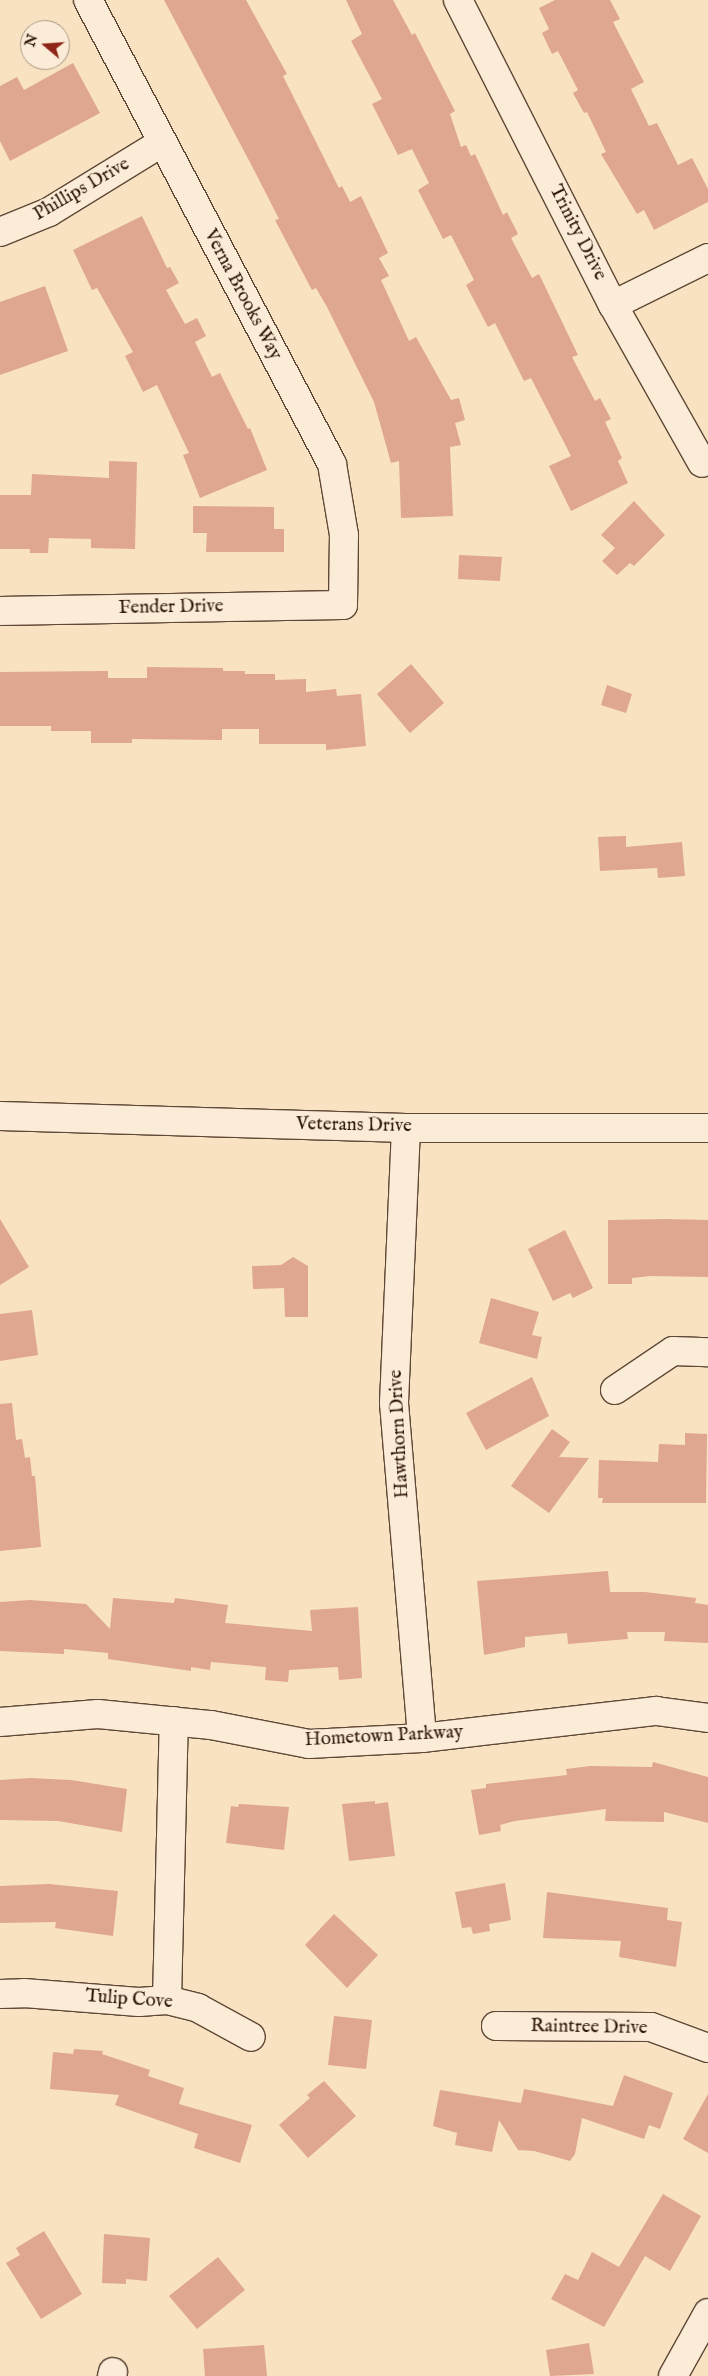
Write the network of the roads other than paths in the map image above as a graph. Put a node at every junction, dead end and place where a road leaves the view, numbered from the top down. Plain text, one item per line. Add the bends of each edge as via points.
1 (88, 0) edge
2 (458, 0) edge
3 (161, 143) junction
4 (0, 232) edge
5 (708, 258) edge
6 (613, 305) junction
7 (702, 463) dead end
8 (343, 605) joint
9 (0, 611) edge
10 (0, 1116) edge
11 (406, 1128) junction
12 (708, 1128) edge
13 (708, 1352) edge
14 (615, 1390) dead end
15 (708, 1718) edge
16 (174, 1721) junction
17 (0, 1722) edge
18 (422, 1738) junction
19 (0, 1994) edge
20 (167, 2000) junction
21 (496, 2026) dead end
22 (251, 2037) dead end
23 (708, 2048) edge
24 (708, 2313) edge
25 (673, 2376) edge

1 - 3 street, Verna Brooks Way
2 - 6 street, Trinity Drive
3 - 4 street, Phillips Drive via 49,212
3 - 8 street, Verna Brooks Way via 332,464 344,535
5 - 6 street
6 - 7 street, Trinity Drive
8 - 9 street, Fender Drive
10 - 11 street, Veterans Drive
11 - 12 street, Veterans Drive
11 - 18 street, Hawthorn Drive via 394,1403
13 - 14 street via 673,1351
15 - 18 street, Hometown Parkway via 656,1711
16 - 17 street, Hometown Parkway via 98,1714
16 - 18 street, Hometown Parkway via 309,1744
16 - 20 street
19 - 20 street, Tulip Cove via 139,2002
20 - 22 street, Tulip Cove via 198,2008
21 - 23 street, Raintree Drive via 651,2027
24 - 25 street

